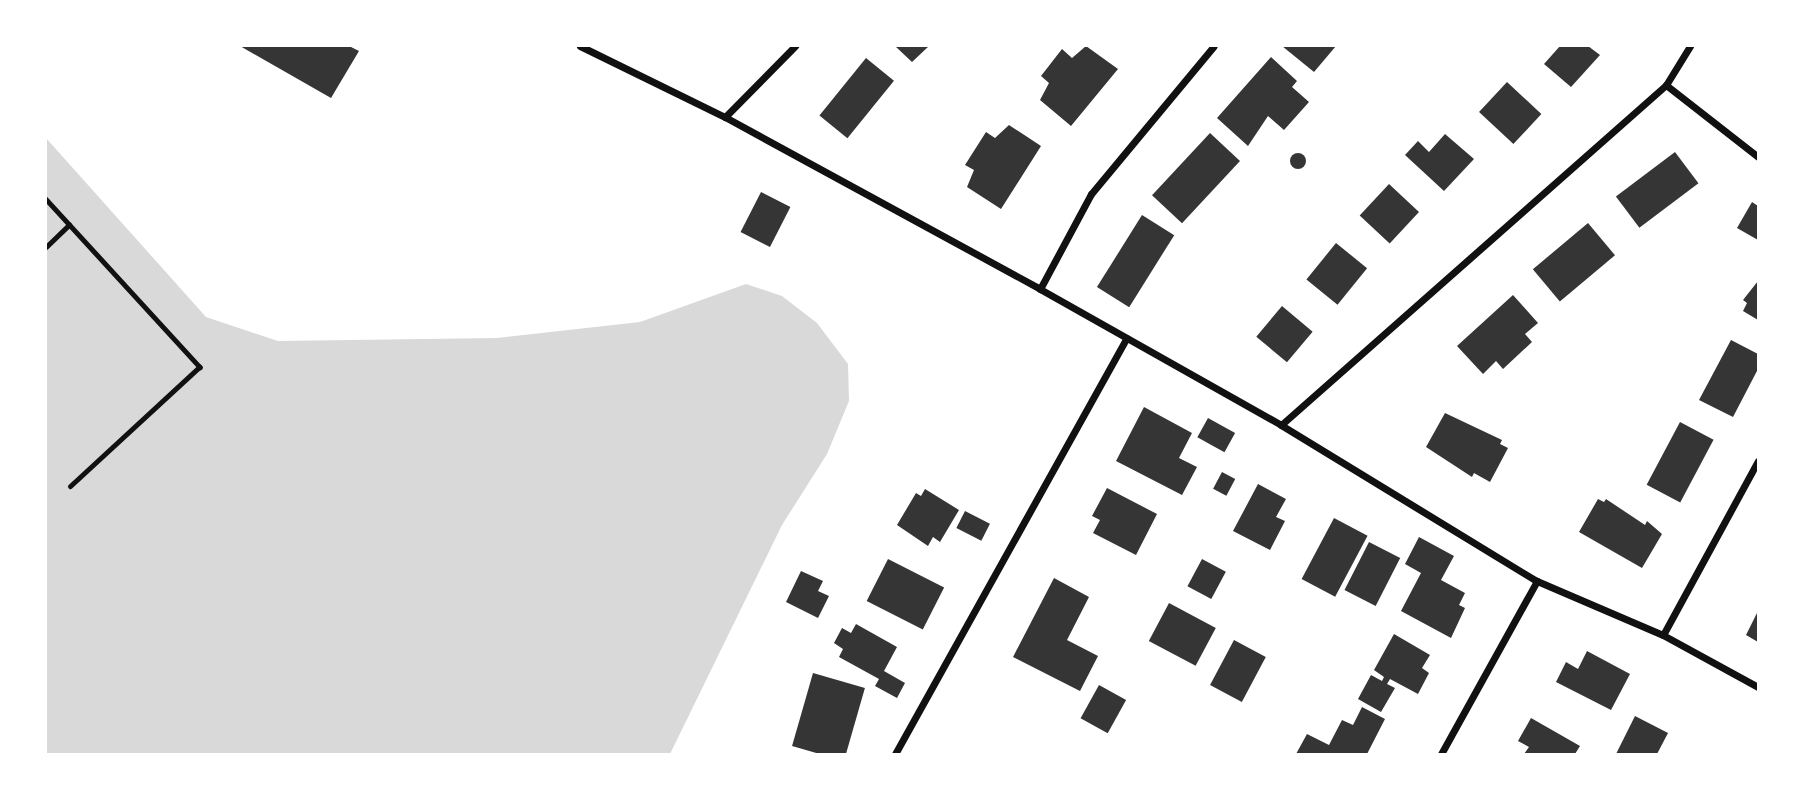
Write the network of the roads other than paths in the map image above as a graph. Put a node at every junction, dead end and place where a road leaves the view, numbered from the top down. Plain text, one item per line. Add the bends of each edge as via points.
1 (580, 46) edge
2 (795, 46) edge
3 (1214, 46) edge
4 (1690, 46) edge
5 (1666, 85) junction
6 (725, 117) junction
7 (1759, 157) edge
8 (1040, 289) junction
9 (1127, 338) junction
10 (1281, 425) junction
11 (1759, 461) edge
12 (1537, 581) junction
13 (1663, 635) junction
14 (1759, 687) edge
15 (895, 754) edge
16 (1441, 754) edge

1 - 6 street
2 - 6 street
3 - 8 street via 1091,194
4 - 5 street
5 - 7 street
5 - 10 street
6 - 8 street
8 - 9 street
9 - 10 street
9 - 15 street
10 - 12 street
11 - 13 street
12 - 13 street
12 - 16 street
13 - 14 street

